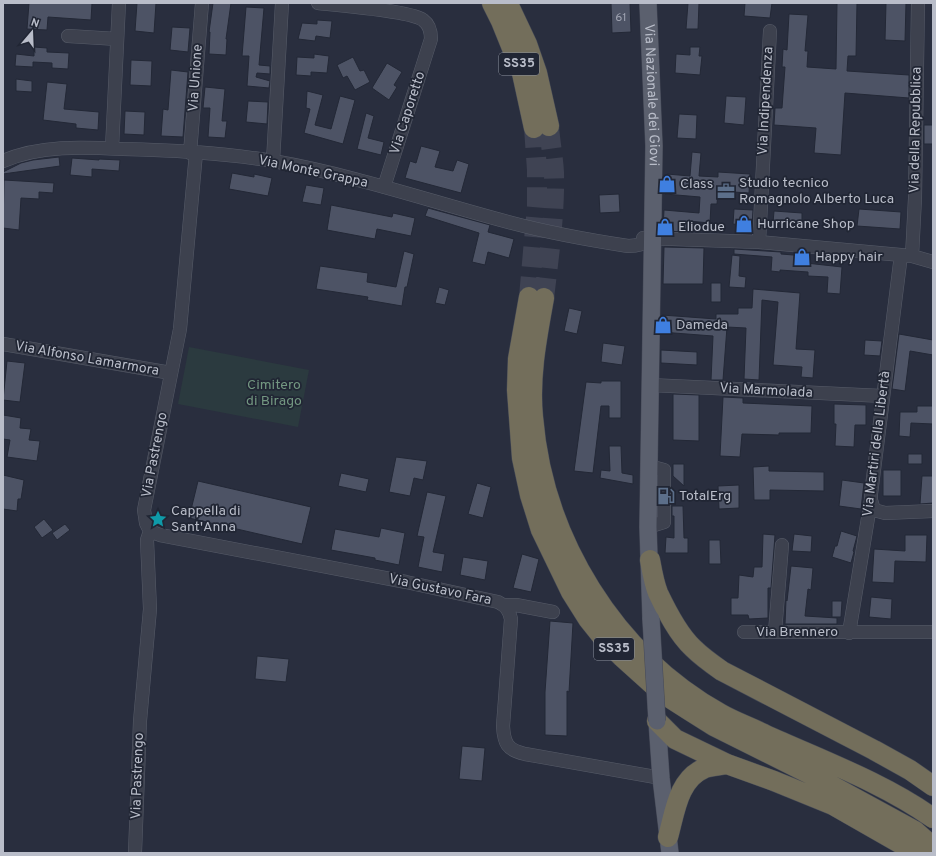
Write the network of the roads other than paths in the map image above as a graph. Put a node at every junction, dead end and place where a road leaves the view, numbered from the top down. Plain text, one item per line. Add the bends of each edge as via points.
1 (119, 3) edge
2 (202, 3) edge
3 (282, 3) edge
4 (318, 3) edge
5 (492, 3) edge
6 (507, 3) edge
7 (648, 3) edge
8 (918, 3) edge
9 (770, 31) dead end
10 (68, 36) dead end
11 (117, 39) junction
12 (112, 148) junction
13 (193, 153) junction
14 (3, 161) edge
15 (273, 161) junction
16 (384, 187) junction
17 (652, 238) junction
18 (759, 242) junction
19 (907, 255) junction
20 (933, 262) edge
21 (3, 344) edge
22 (171, 373) junction
23 (650, 385) junction
24 (883, 396) junction
25 (871, 500) junction
26 (933, 511) edge
27 (150, 531) junction
28 (782, 545) dead end
29 (650, 560) junction
30 (504, 605) junction
31 (553, 612) dead end
32 (744, 632) dead end
33 (775, 632) junction
34 (933, 632) edge
35 (849, 633) junction
36 (657, 721) junction
37 (727, 764) junction
38 (661, 778) junction
39 (933, 786) edge
40 (933, 818) edge
41 (669, 845) edge
42 (933, 847) edge
43 (135, 853) edge
44 (917, 853) edge

1 - 11 street
2 - 13 street, Via Unione
3 - 15 street
4 - 16 street, Via Caporetto via 417,17 425,21 430,29 431,39
5 - 6 highway, SS35 via 504,26 542,127 537,73 527,44
7 - 17 main road, Via Nazionale dei Giovi via 654,146
8 - 19 street, Via della Repubblica via 915,198
9 - 18 street, Via Indipendenza
10 - 11 street
11 - 12 street
12 - 13 street, Via Monte Grappa
12 - 14 street, Via Monte Grappa via 41,150
13 - 15 street, Via Monte Grappa
13 - 22 street, Via Pastrengo via 180,329
15 - 16 street, Via Monte Grappa
16 - 17 street, Via Monte Grappa via 564,235 619,244 634,239
17 - 18 street, Via Monte Grappa
17 - 23 main road, Via Nazionale dei Giovi
18 - 19 street, Via Monte Grappa
19 - 20 street, Via Monte Grappa
19 - 24 street, Via Martiri della Libertà
21 - 22 street, Via Alfonso Lamarmora
22 - 27 street, Via Pastrengo via 144,510
23 - 24 street, Via Marmolada
23 - 29 main road, Via Nazionale dei Giovi
24 - 25 street, Via Martiri della Libertà
25 - 26 street via 874,510 885,513
25 - 35 street, Via Martiri della Libertà
27 - 30 street, Via Gustavo Fara via 488,599
27 - 43 street, Via Pastrengo via 147,540 150,609 140,720
28 - 33 street
29 - 36 main road, Via Nazionale dei Giovi, bridge
29 - 39 highway via 658,592 670,617 692,647 707,660 722,671 910,770
30 - 31 street
30 - 38 street, Via Gustavo Fara via 511,619 503,726 504,738 509,747 525,754
32 - 33 street, Via Brennero
33 - 35 street, Via Brennero
34 - 35 street, Via Brennero
36 - 37 highway via 676,739
36 - 38 main road
37 - 41 highway via 706,768 692,776 680,792
37 - 44 highway via 833,805
38 - 41 main road
40 - 42 highway, SS35 via 854,774 722,715 677,684 645,657 623,633 579,570 560,530 547,493 532,415 537,297 518,359 517,390 522,458 541,530 571,592 588,619 622,657 662,693 686,709 915,831

